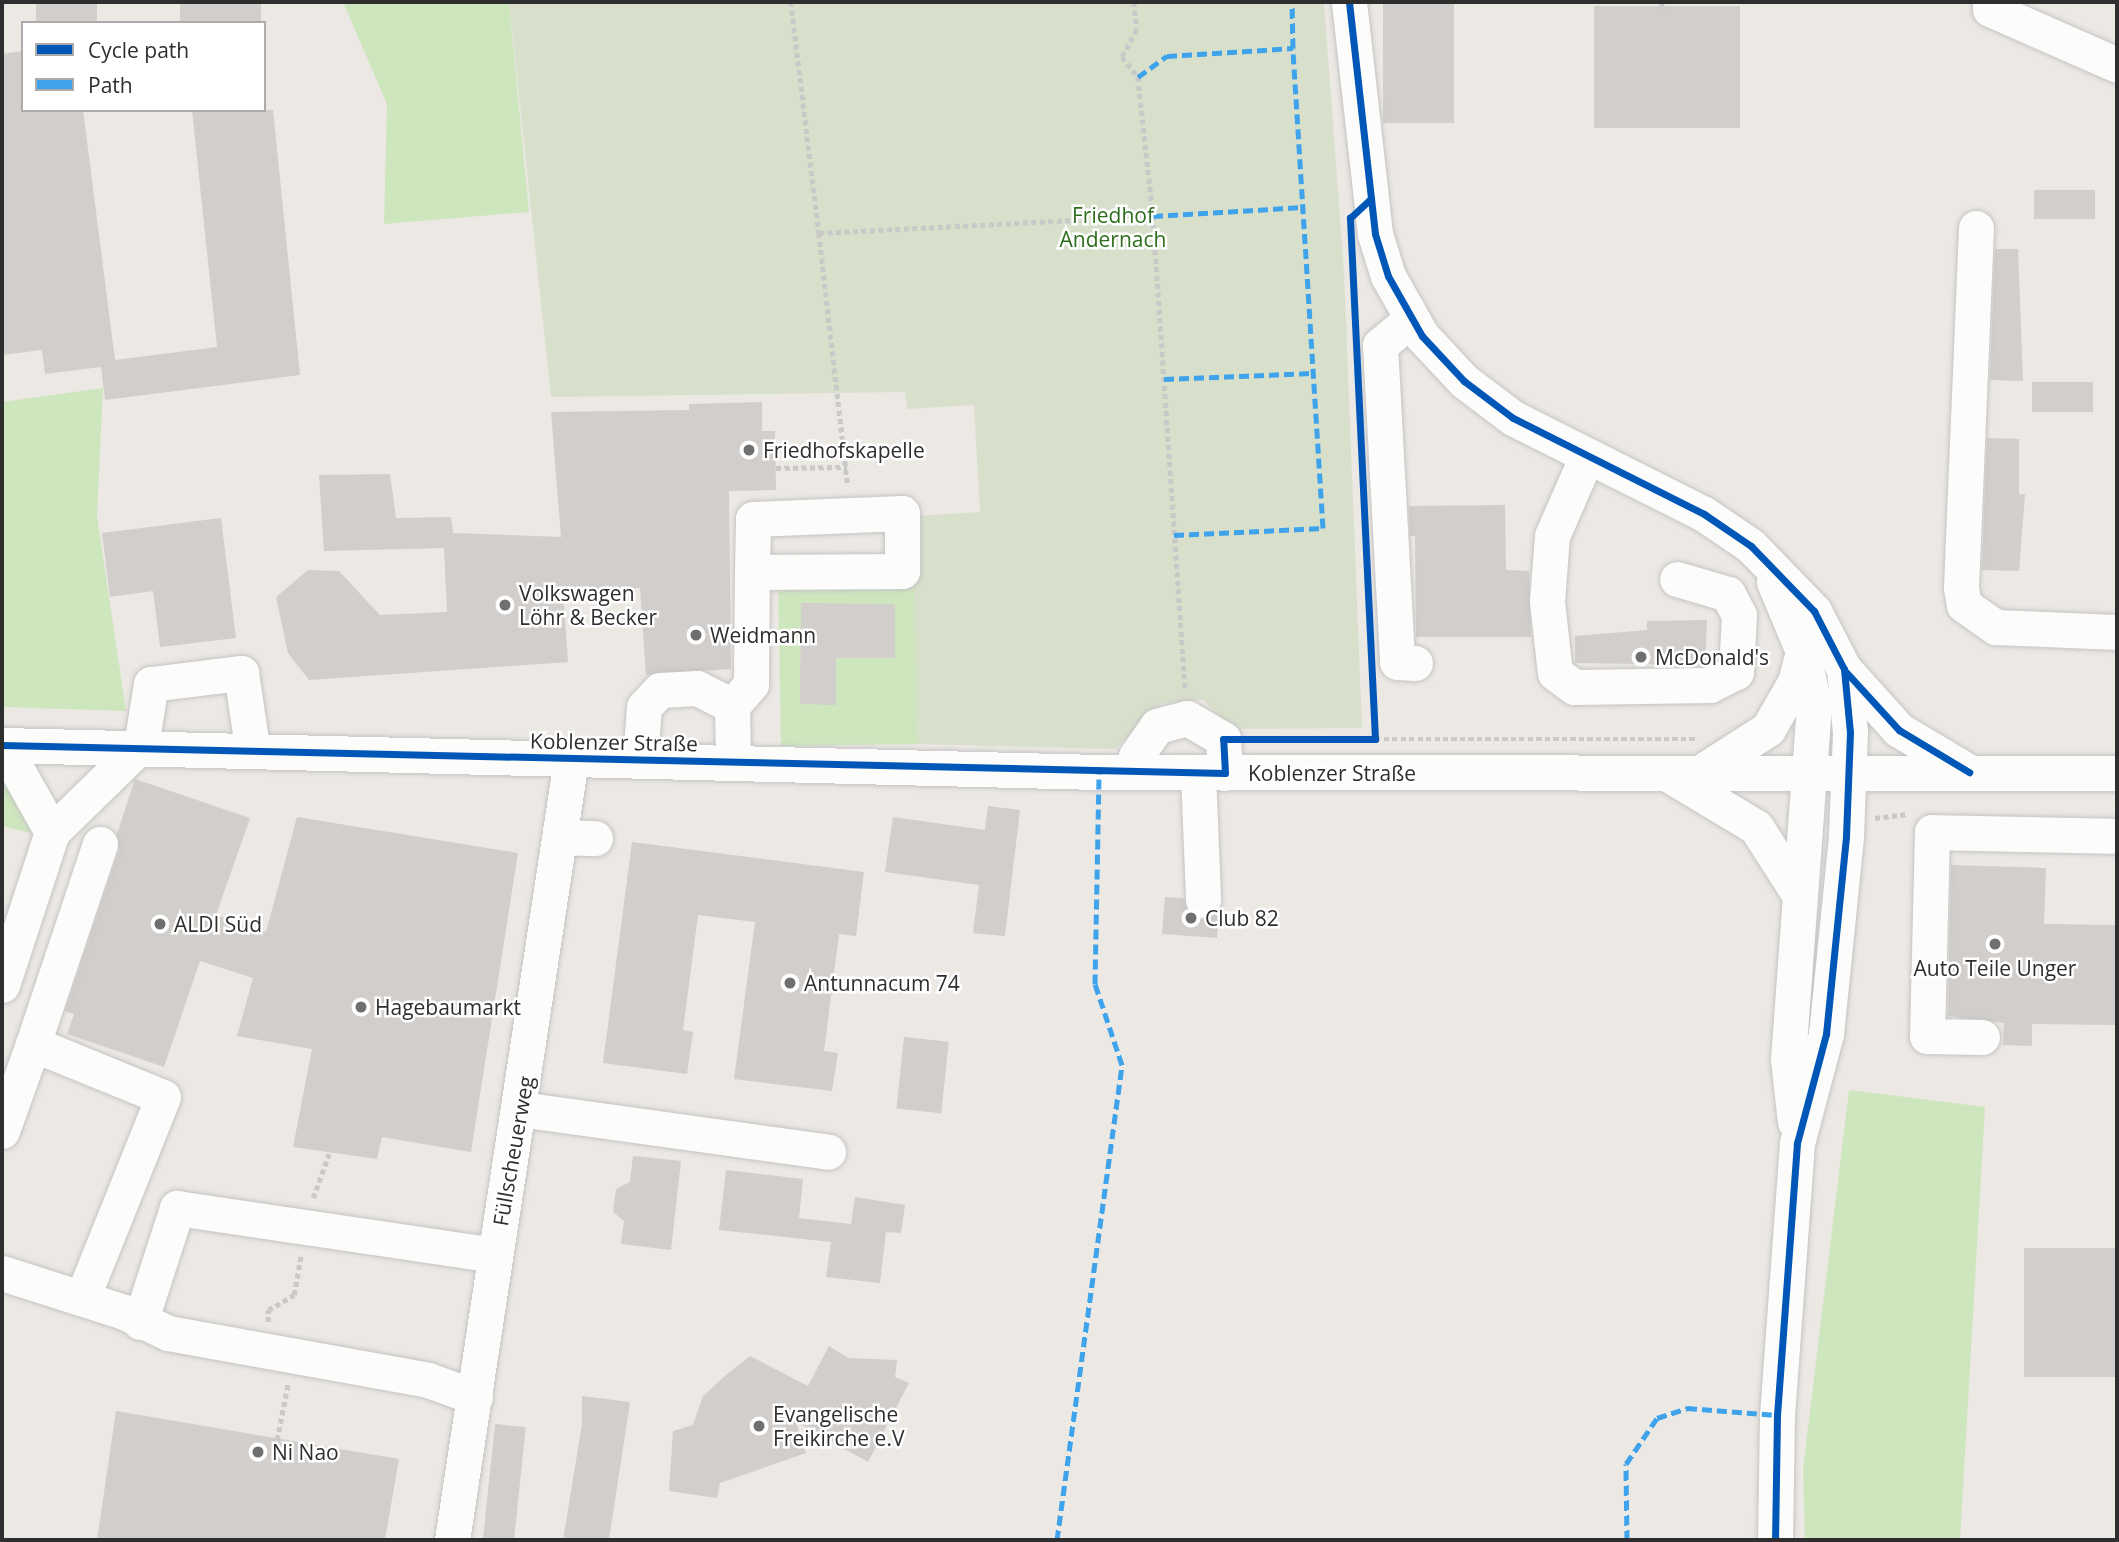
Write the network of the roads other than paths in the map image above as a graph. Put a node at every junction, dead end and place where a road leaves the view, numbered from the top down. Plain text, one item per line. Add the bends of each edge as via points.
1 (1349, 2) edge
2 (1984, 4) edge
3 (2117, 65) edge
4 (1976, 228) dead end
5 (1410, 320) junction
6 (1586, 458) junction
7 (1760, 555) junction
8 (752, 572) junction
9 (1677, 579) dead end
10 (2117, 632) edge
11 (1803, 653) junction
12 (1415, 663) dead end
13 (1844, 668) junction
14 (732, 706) junction
15 (3, 745) edge
16 (141, 745) junction
17 (252, 747) junction
18 (571, 761) junction
19 (640, 761) junction
20 (733, 762) junction
21 (1134, 772) junction
22 (1812, 772) junction
23 (1849, 772) junction
24 (1969, 772) junction
25 (1211, 773) junction
26 (1665, 773) junction
27 (1699, 773) junction
28 (2117, 773) edge
29 (52, 832) junction
30 (2117, 836) edge
31 (561, 837) junction
32 (595, 838) dead end
33 (100, 844) dead end
34 (1797, 891) junction
35 (1203, 900) dead end
36 (2, 985) edge
37 (1982, 1037) dead end
38 (33, 1044) junction
39 (520, 1109) junction
40 (4, 1119) edge
41 (1797, 1143) junction
42 (828, 1152) dead end
43 (495, 1255) junction
44 (2, 1273) edge
45 (82, 1298) junction
46 (140, 1322) junction
47 (475, 1397) junction
48 (452, 1540) edge
49 (1775, 1540) edge

1 - 5 street via 1369,200 1381,257
2 - 3 street
4 - 10 street via 1961,588 1964,605 1996,627
5 - 6 street via 1437,356 1486,399
5 - 12 street via 1380,345 1397,662
6 - 7 street via 1704,514
6 - 9 street via 1552,536 1547,601 1555,673 1574,687 1710,685 1736,672 1739,615 1728,594
7 - 11 street
7 - 13 street via 1814,611
8 - 8 street via 753,519 902,513 902,571
8 - 14 street via 751,684
11 - 22 street via 1814,705
11 - 27 street via 1795,682 1768,729
13 - 23 street
13 - 24 street via 1899,730
14 - 19 street via 697,688 660,690 644,707
14 - 20 street
15 - 16 street, Koblenzer Straße
15 - 29 street
16 - 17 street, Koblenzer Straße
16 - 17 street via 151,684 241,673
16 - 29 street
17 - 18 street, Koblenzer Straße
18 - 19 street, Koblenzer Straße
18 - 31 street, Füllscheuerweg
19 - 20 street, Koblenzer Straße
20 - 21 street, Koblenzer Straße
21 - 25 street, Koblenzer Straße
21 - 25 street via 1136,756 1157,726 1186,718 1223,739
22 - 23 street, Koblenzer Straße
22 - 27 street, Koblenzer Straße
22 - 34 street
23 - 24 street, Koblenzer Straße
23 - 41 street via 1826,1034
24 - 28 street, Koblenzer Straße
25 - 26 street, Koblenzer Straße
25 - 35 street
26 - 27 street, Koblenzer Straße
26 - 34 street via 1718,799 1756,827
29 - 36 street
30 - 37 street via 1932,832 1927,1036
31 - 32 street
31 - 39 street, Füllscheuerweg
33 - 38 street
34 - 41 street via 1788,1059
38 - 40 street
38 - 45 street via 163,1097
39 - 42 street
39 - 43 street, Füllscheuerweg
41 - 49 street via 1777,1415
43 - 46 street via 177,1208
43 - 47 street, Füllscheuerweg
44 - 45 street
45 - 46 street
46 - 47 street via 168,1333 428,1380
47 - 48 street, Füllscheuerweg

